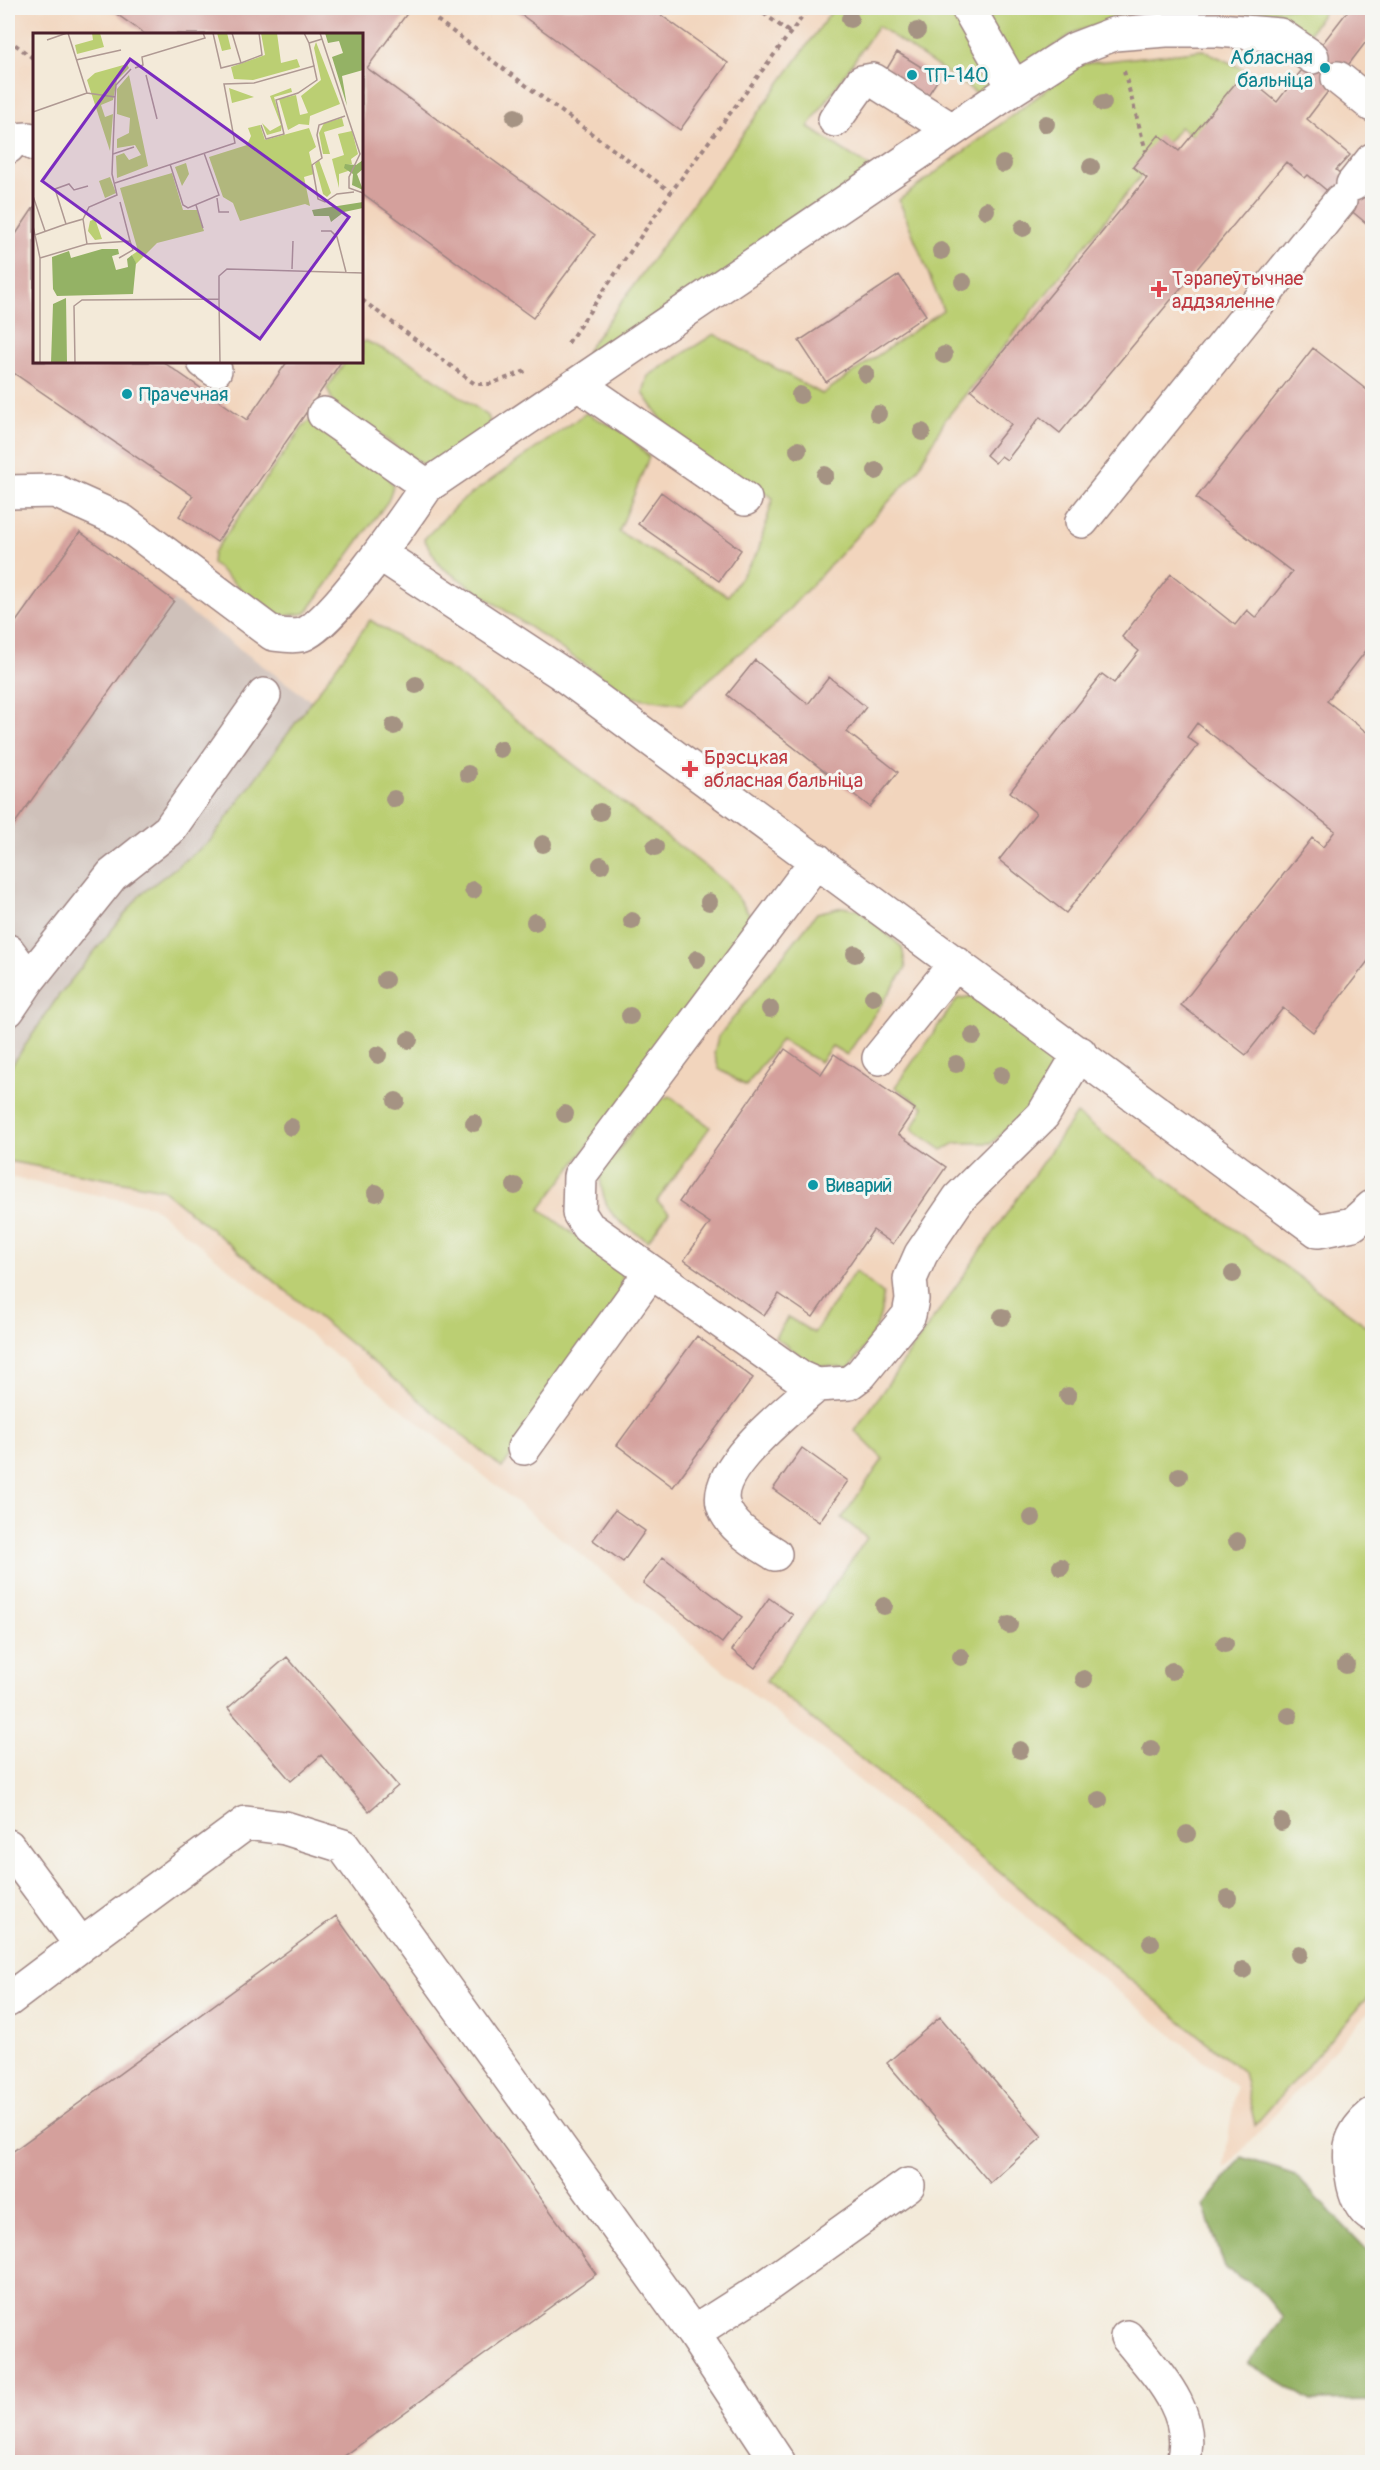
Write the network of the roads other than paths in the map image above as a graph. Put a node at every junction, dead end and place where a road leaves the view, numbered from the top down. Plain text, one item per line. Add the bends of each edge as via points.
1 (968, 8) edge
2 (1312, 57) dead end
3 (1338, 78) dead end
4 (1014, 88) junction
5 (1372, 105) edge
6 (835, 120) dead end
7 (952, 130) junction
8 (33, 143) edge
9 (8, 147) edge
10 (1355, 182) edge
11 (578, 384) junction
12 (324, 414) dead end
13 (427, 486) junction
14 (8, 492) edge
15 (745, 499) dead end
16 (1082, 521) dead end
17 (380, 554) junction
18 (264, 695) dead end
19 (818, 860) junction
20 (8, 951) edge
21 (956, 963) junction
22 (29, 979) junction
23 (8, 1010) edge
24 (1080, 1053) junction
25 (879, 1058) dead end
26 (1372, 1207) edge
27 (651, 1272) junction
28 (817, 1384) junction
29 (524, 1448) dead end
30 (775, 1554) dead end
31 (8, 1846) edge
32 (81, 1945) junction
33 (8, 2000) edge
34 (1372, 2115) edge
35 (908, 2185) dead end
36 (1372, 2216) edge
37 (693, 2333) junction
38 (1127, 2337) dead end
39 (778, 2463) edge
40 (1183, 2463) edge

1 - 4 lane
2 - 4 lane via 1280,35 1218,30 1114,34 1075,49
3 - 5 lane
4 - 7 lane
6 - 7 lane via 862,82 873,80
7 - 11 lane
8 - 9 lane via 28,139 13,140
10 - 16 lane
11 - 13 lane
11 - 15 lane
12 - 13 lane
13 - 17 lane
14 - 17 lane via 55,491 122,521 273,634 302,635 326,617
17 - 19 lane via 561,673
18 - 22 lane via 169,830 112,875
19 - 21 lane
19 - 27 lane via 580,1176 579,1213 588,1227
20 - 22 lane
21 - 24 lane
21 - 25 lane
22 - 23 lane
24 - 26 lane via 1318,1231 1353,1224
24 - 28 lane via 1043,1115 959,1198 921,1254 910,1280 909,1315 861,1374 849,1383
27 - 28 lane via 799,1377
27 - 29 lane
28 - 30 lane via 742,1454 726,1479 723,1503 740,1531
31 - 32 lane
32 - 33 lane
32 - 37 lane via 246,1823 285,1828 343,1846
34 - 36 lane via 1362,2122 1351,2144 1354,2191
35 - 37 lane
37 - 39 lane
38 - 40 lane via 1170,2391 1183,2414

